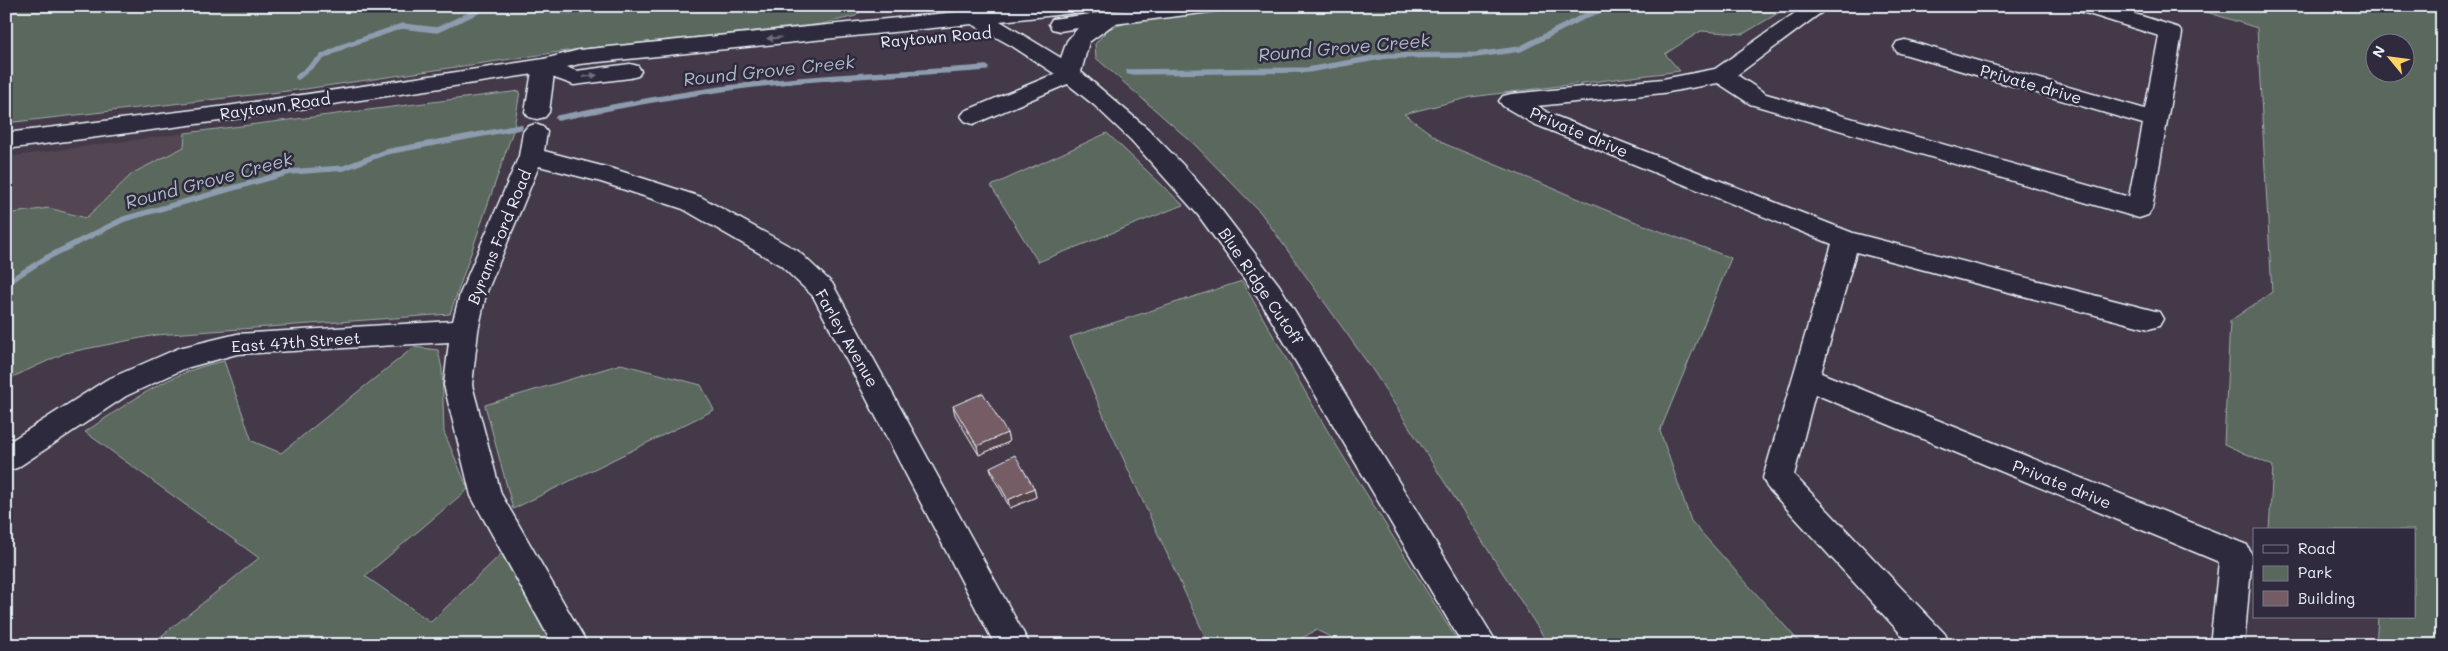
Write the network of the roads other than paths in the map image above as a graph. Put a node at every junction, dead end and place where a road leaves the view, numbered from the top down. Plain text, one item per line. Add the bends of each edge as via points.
1 (884, 6) edge
2 (954, 6) edge
3 (1083, 6) edge
4 (1210, 6) edge
5 (1819, 6) edge
6 (2087, 6) edge
7 (1112, 18) junction
8 (990, 25) junction
9 (851, 30) junction
10 (1905, 47) dead end
11 (544, 66) junction
12 (1069, 75) junction
13 (1722, 75) junction
14 (973, 116) dead end
15 (2156, 120) junction
16 (534, 133) junction
17 (6, 141) edge
18 (1846, 240) junction
19 (2149, 319) dead end
20 (464, 331) junction
21 (1805, 378) junction
22 (6, 459) edge
23 (570, 645) edge
24 (1012, 645) edge
25 (1481, 645) edge
26 (1933, 645) edge
27 (2227, 645) edge

1 - 9 main road via 870,20
2 - 8 main road, Blue Ridge Cutoff
3 - 8 main road, Raytown Road
4 - 7 main road, Raytown Road
5 - 13 main road, Private drive
6 - 15 main road via 2171,34
7 - 8 main road, Raytown Road
7 - 12 main road via 1084,33 1077,42
8 - 9 main road, Raytown Road
11 -> 8 main road, Raytown Road via 574,78
8 - 12 main road, Blue Ridge Cutoff via 1038,52
9 -> 11 main road, Raytown Road via 579,57
10 - 15 main road, Private drive
11 - 16 main road, Byrams Ford Road
11 - 17 main road, Raytown Road via 228,113
12 - 14 main road
12 - 25 main road, Blue Ridge Cutoff via 1132,124 1182,178 1232,240 1269,292
13 - 15 main road via 1758,99 2140,209
13 - 18 main road, Private drive via 1663,86 1511,101 1542,119
16 - 20 main road, Byrams Ford Road via 473,294
16 - 24 main road, Farley Avenue via 608,176 692,203 789,258 823,290
18 - 19 main road, Private drive
18 - 21 main road
20 - 22 main road, East 47th Street via 237,344 178,359 116,388
20 - 23 main road, Byrams Ford Road via 458,385 486,496
21 - 26 main road via 1778,478
21 - 27 main road, Private drive via 2236,555

